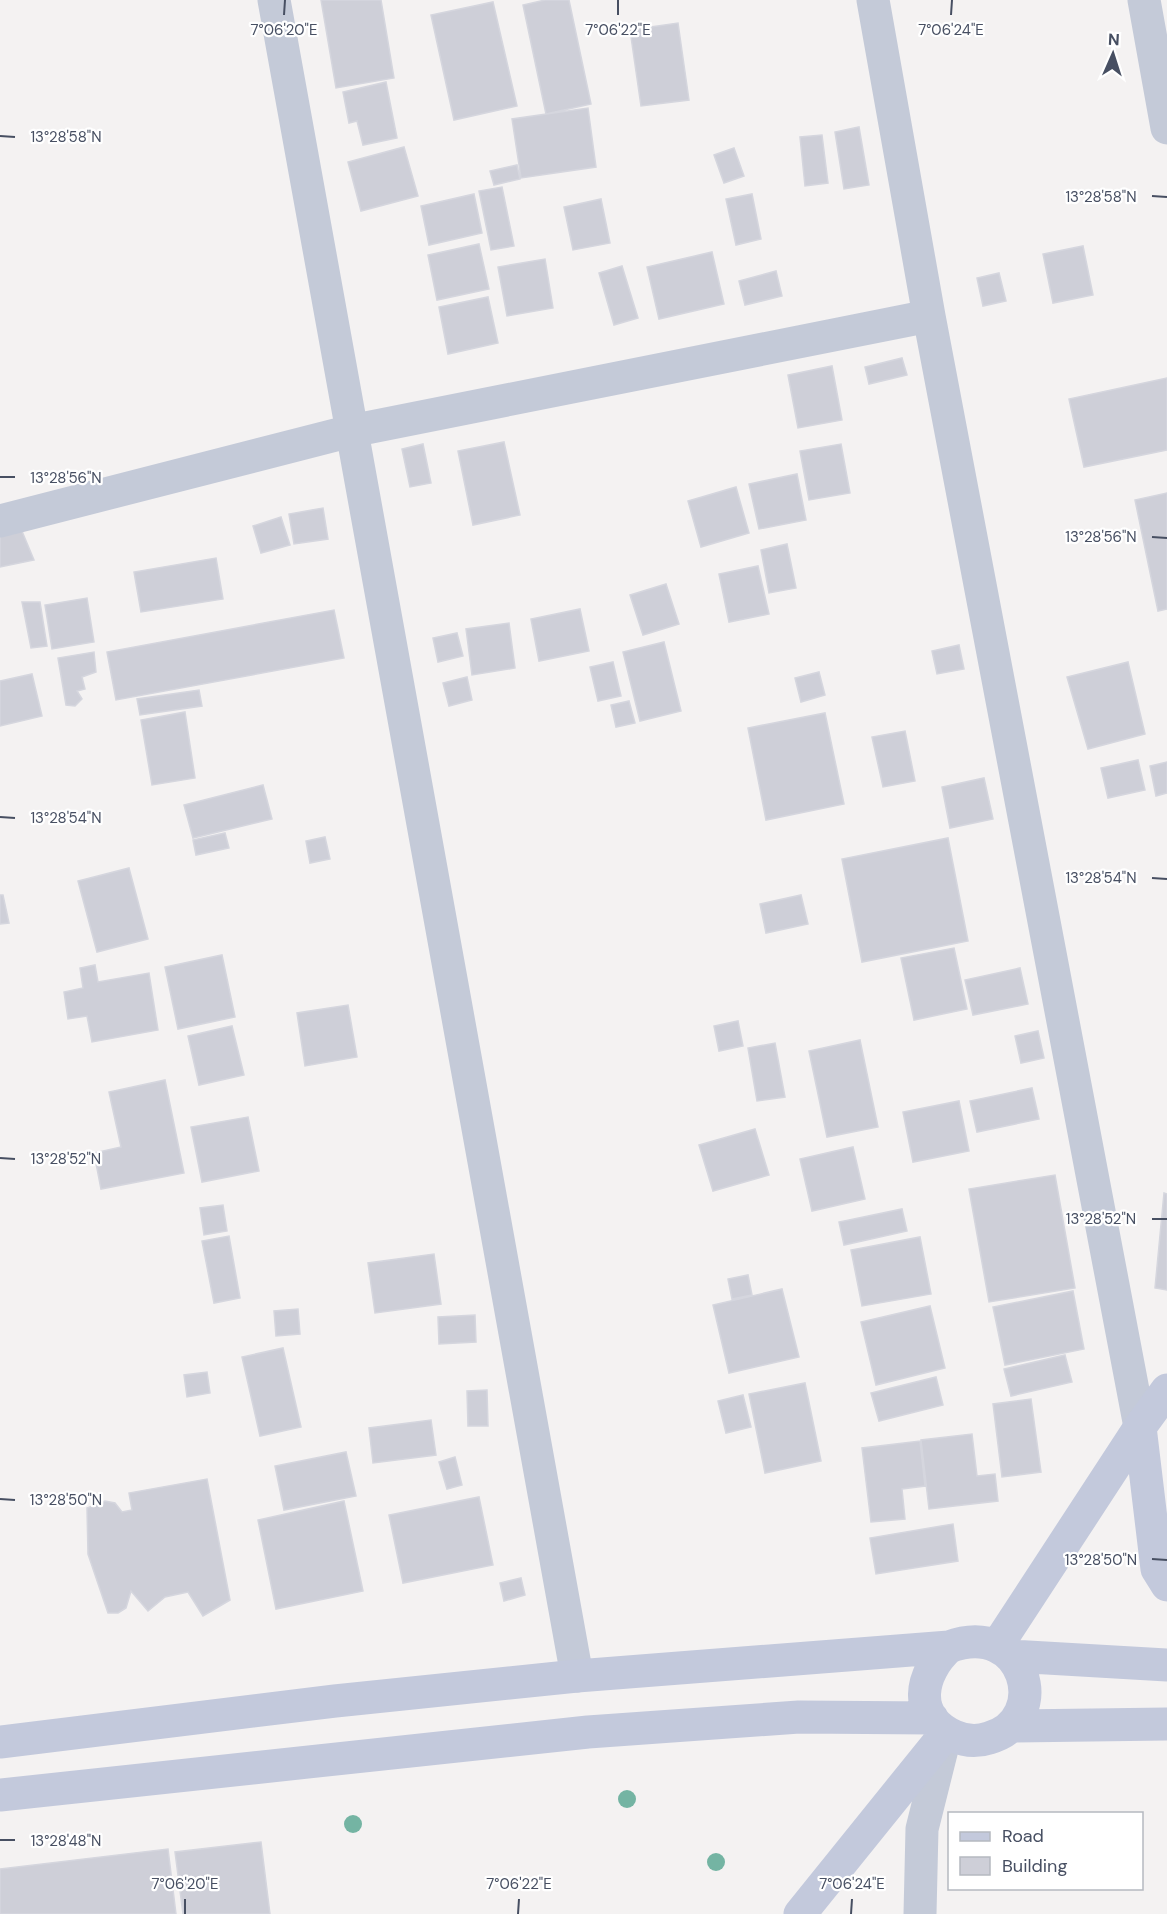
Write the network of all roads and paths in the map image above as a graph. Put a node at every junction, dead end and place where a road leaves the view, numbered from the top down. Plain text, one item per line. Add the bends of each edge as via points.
1 (274, 0) edge
2 (873, 0) edge
3 (1144, 0) edge
4 (1167, 128) edge
5 (929, 316) junction
6 (351, 431) junction
7 (0, 521) edge
8 (1167, 1390) edge
9 (1140, 1426) junction
10 (1167, 1585) edge
11 (949, 1647) junction
12 (1004, 1651) junction
13 (1167, 1665) edge
14 (577, 1676) junction
15 (1167, 1724) edge
16 (939, 1725) junction
17 (1011, 1726) junction
18 (0, 1742) edge
19 (0, 1796) edge
20 (800, 1914) edge
21 (920, 1914) edge

1 - 6 street
2 - 5 street
3 - 4 street
5 - 6 street
5 - 9 street
6 - 7 street
6 - 14 street
8 - 9 main road
9 - 10 main road via 1157,1569
9 - 12 main road
11 - 12 main road via 973,1641
11 - 14 main road
11 - 16 main road via 934,1660 925,1679 924,1699
12 - 13 main road
12 - 17 main road via 1020,1669 1025,1684 1020,1713
14 - 18 main road
15 - 17 main road
16 - 17 main road via 962,1740 980,1741
16 - 19 main road via 799,1717 588,1732
16 - 20 main road
16 - 21 street via 922,1829

